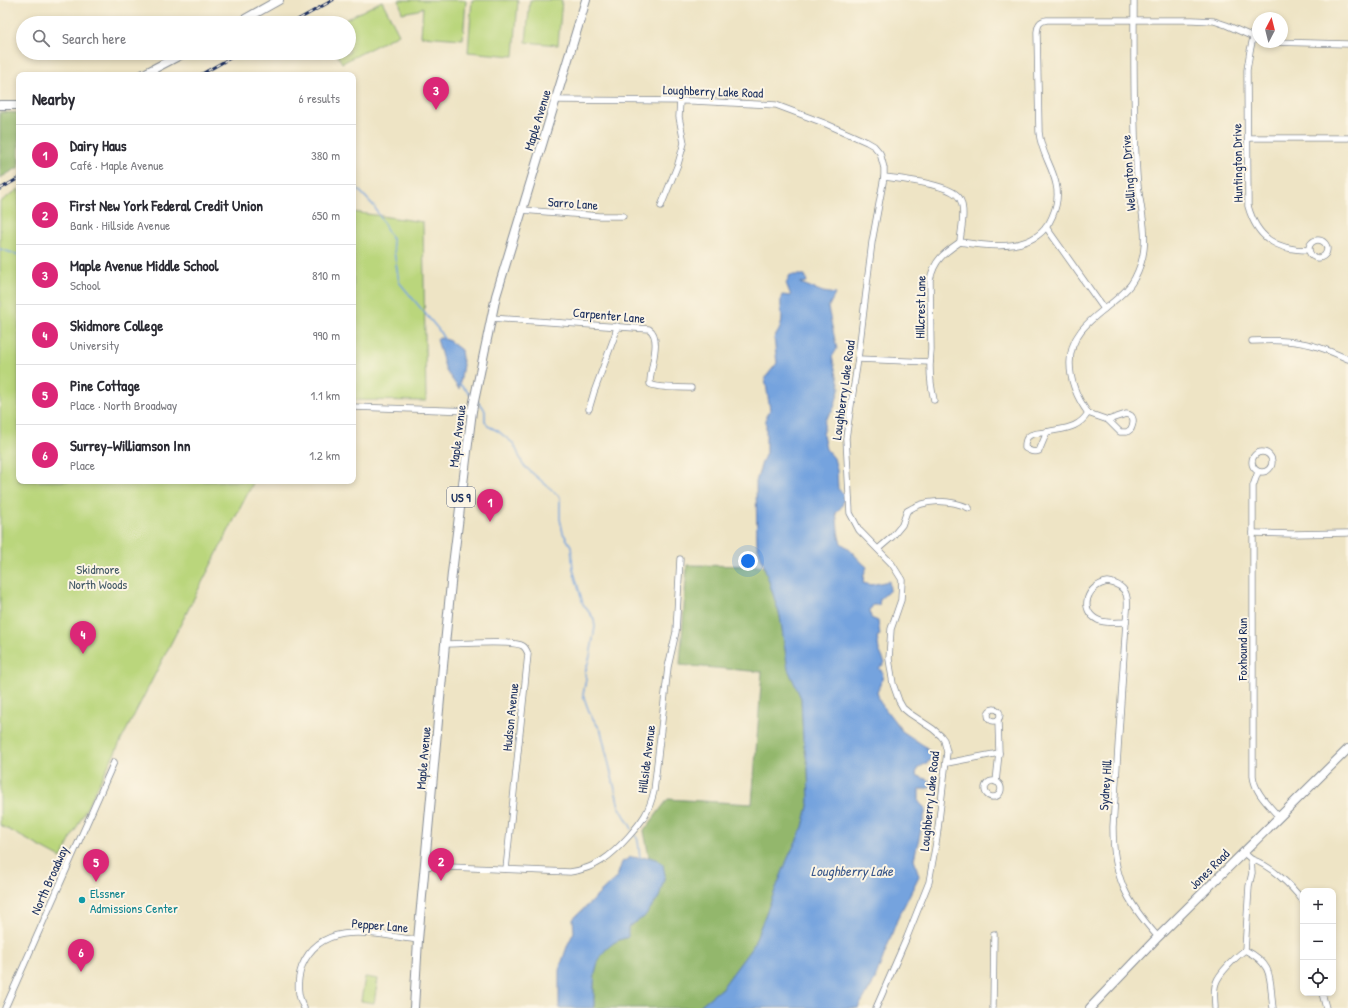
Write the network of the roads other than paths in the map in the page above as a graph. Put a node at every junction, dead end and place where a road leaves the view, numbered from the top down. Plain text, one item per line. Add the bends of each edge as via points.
1 (279, 0) edge
2 (586, 0) edge
3 (1134, 0) edge
4 (250, 16) edge
5 (1134, 20) junction
6 (1252, 37) edge
7 (1288, 42) edge
8 (1348, 44) edge
9 (1252, 47) edge
10 (171, 60) edge
11 (148, 72) edge
12 (555, 100) junction
13 (680, 101) junction
14 (0, 105) edge
15 (16, 105) edge
16 (1248, 138) junction
17 (1348, 138) edge
18 (884, 176) junction
19 (661, 206) dead end
20 (522, 210) junction
21 (623, 216) dead end
22 (1046, 227) junction
23 (960, 242) junction
24 (1308, 250) dead end
25 (1104, 309) junction
26 (491, 318) junction
27 (617, 326) junction
28 (1252, 341) dead end
29 (858, 359) junction
30 (1348, 359) edge
31 (930, 362) junction
32 (691, 388) dead end
33 (934, 400) dead end
34 (356, 407) edge
35 (589, 409) dead end
36 (472, 411) junction
37 (1088, 413) junction
38 (1108, 420) dead end
39 (1047, 432) dead end
40 (1258, 472) dead end
41 (969, 508) dead end
42 (1253, 533) junction
43 (1348, 533) edge
44 (878, 549) junction
45 (680, 559) dead end
46 (1126, 622) junction
47 (445, 644) junction
48 (998, 720) dead end
49 (1348, 748) edge
50 (999, 753) junction
51 (114, 762) dead end
52 (947, 763) junction
53 (996, 782) dead end
54 (1279, 817) junction
55 (1243, 852) junction
56 (1251, 859) junction
57 (426, 866) junction
58 (506, 869) junction
59 (1300, 897) edge
60 (994, 934) dead end
61 (1158, 937) junction
62 (418, 940) junction
63 (1246, 950) junction
64 (1323, 996) edge
65 (5, 1008) edge
66 (304, 1008) edge
67 (414, 1008) edge
68 (876, 1008) edge
69 (993, 1008) edge
70 (1090, 1008) edge
71 (1215, 1008) edge
72 (1273, 1008) edge
73 (1326, 1008) edge

1 - 4 main road
2 - 12 main road, Maple Avenue / US 9
3 - 5 street, Wellington Drive
5 - 6 street via 1214,21
5 - 22 street via 1047,20 1039,23 1039,132 1041,148 1055,179 1058,195 1056,209
5 - 25 street, Wellington Drive via 1136,157 1144,245 1135,277 1122,294
7 - 8 street
9 - 16 street, Huntington Drive via 1247,70
10 - 11 main road
12 - 13 street, Loughberry Lake Road
12 - 20 main road, Maple Avenue / US 9
13 - 18 street, Loughberry Lake Road via 764,103 824,122 874,146 880,153
13 - 19 street via 679,117 684,143
14 - 15 main road
16 - 17 street
16 - 24 street, Huntington Drive via 1248,206 1254,223 1263,235 1279,246
18 - 23 street via 938,186 958,196 962,206
18 - 29 street, Loughberry Lake Road via 872,242
20 - 21 street, Sarro Lane
20 - 26 main road, Maple Avenue / US 9
22 - 23 street via 1036,237 1016,244 984,246
22 - 25 street
23 - 31 street, Hillcrest Lane via 944,253 932,269
25 - 37 street, Wellington Drive via 1079,332 1070,358 1073,384 1080,402
26 - 27 street, Carpenter Lane
26 - 36 main road, Maple Avenue / US 9
27 - 32 street, Carpenter Lane via 653,331 655,345 650,384
27 - 35 street
28 - 30 street via 1283,340 1301,343
29 - 31 street
29 - 44 street, Loughberry Lake Road via 846,438 850,513 859,530
31 - 33 street, Hillcrest Lane via 930,384
34 - 36 street
36 - 47 main road, Maple Avenue / US 9
37 - 38 street
37 - 39 street via 1077,425
40 - 42 street, Foxhound Run via 1254,486
41 - 44 street via 935,501 921,504 907,511 902,524
42 - 43 street
42 - 54 street, Foxhound Run via 1253,776 1254,785 1261,797
44 - 52 street, Loughberry Lake Road via 902,580 901,600 891,629 889,659 893,684 903,708 944,740
45 - 58 street, Hillside Avenue via 676,632 668,667 654,791 644,819 616,850 592,867 570,872
46 - 46 street, Sydney Hill via 1128,605 1125,591 1121,586 1108,582 1095,586 1087,603 1092,616 1104,622
46 - 61 street, Sydney Hill via 1113,850 1125,892 1135,910
47 - 57 main road, Maple Avenue / US 9
47 - 58 street, Hudson Avenue via 517,644 527,650
48 - 50 street
49 - 54 main road, Jones Road
50 - 52 street
50 - 53 street
51 - 65 street, North Broadway
52 - 68 street, Loughberry Lake Road via 929,882
54 - 55 main road, Jones Road
55 - 56 street
55 - 61 main road, Jones Road
56 - 59 street via 1269,868
56 - 63 street
57 - 58 street, Hillside Avenue
57 - 62 main road, Maple Avenue / US 9
60 - 69 street
61 - 70 main road, Jones Road
62 - 66 street, Pepper Lane via 358,933 338,934 326,939 315,946 299,974 298,990
62 - 67 main road, Maple Avenue / US 9
63 - 71 street via 1222,972 1216,982
63 - 72 street via 1262,961 1269,972
64 - 73 street

